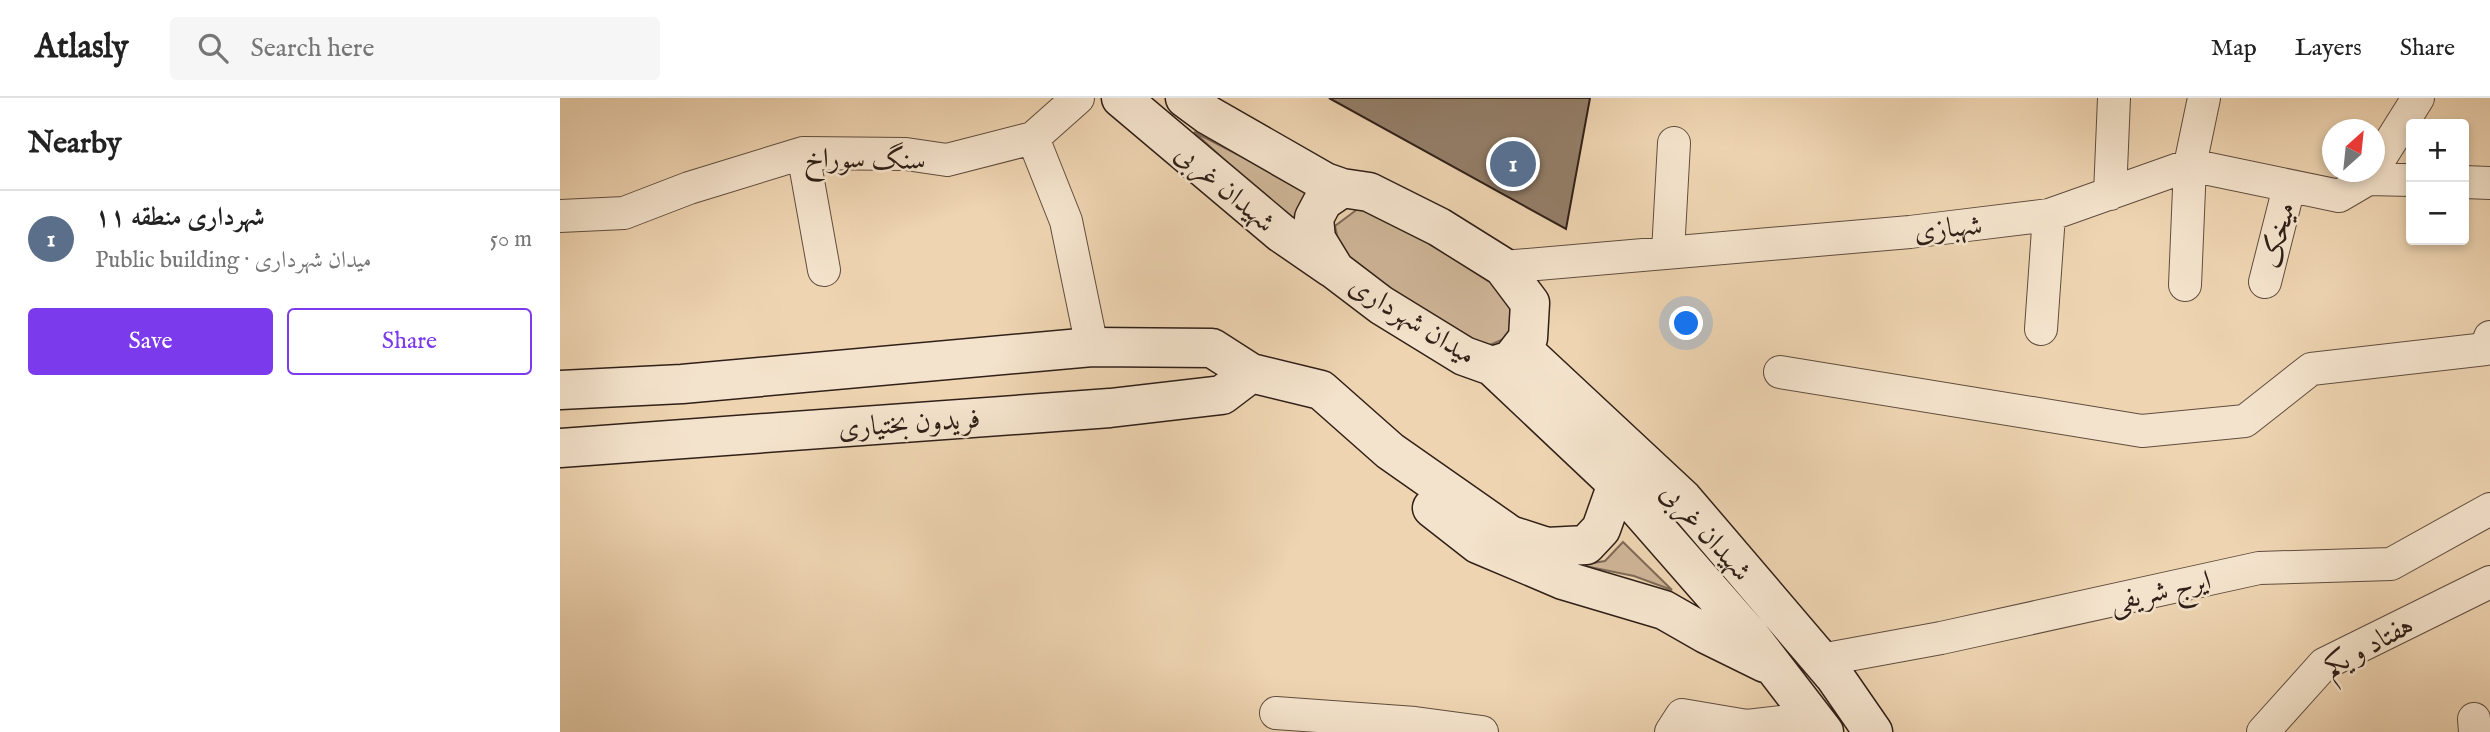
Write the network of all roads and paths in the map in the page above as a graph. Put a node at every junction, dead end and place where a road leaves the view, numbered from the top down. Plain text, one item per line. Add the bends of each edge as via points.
1 (1078, 98) edge
2 (1121, 98) edge
3 (1185, 98) edge
4 (2114, 98) edge
5 (2204, 98) edge
6 (2418, 98) edge
7 (1033, 138) junction
8 (1674, 143) dead end
9 (2385, 151) edge
10 (803, 153) junction
11 (2190, 165) junction
12 (2385, 175) edge
13 (2406, 179) edge
14 (2358, 182) edge
15 (2469, 182) edge
16 (2490, 183) edge
17 (2289, 187) junction
18 (1342, 188) junction
19 (2110, 194) junction
20 (2049, 215) junction
21 (560, 216) edge
22 (1668, 252) junction
23 (1503, 267) junction
24 (824, 270) dead end
25 (1335, 270) junction
26 (2265, 282) dead end
27 (2185, 285) dead end
28 (2041, 329) dead end
29 (1093, 347) junction
30 (2489, 350) edge
31 (1506, 357) junction
32 (1780, 372) dead end
33 (1251, 373) junction
34 (560, 390) edge
35 (560, 448) edge
36 (1390, 451) junction
37 (1617, 484) junction
38 (2490, 509) edge
39 (2490, 582) edge
40 (1821, 660) junction
41 (1775, 668) junction
42 (1276, 713) dead end
43 (1819, 725) edge
44 (1749, 729) edge
45 (1482, 732) edge
46 (1671, 732) edge
47 (1873, 732) edge
48 (2263, 732) edge

1 - 7 street, سنگ سوراخ
2 - 25 street, شهیدان غربی via 1281,233
3 - 18 street, شهیدان غربی
4 - 19 street
5 - 11 street
6 - 9 street
7 - 10 street, سنگ سوراخ via 947,160 906,154
7 - 29 street via 1066,221
8 - 22 street
10 - 21 street, سنگ سوراخ via 624,213
10 - 24 street
11 - 17 street
11 - 19 street, شهبازی
11 - 27 street
12 - 13 street
14 - 17 street via 2339,196
15 - 16 street
17 - 26 street, میخک
18 - 23 street, میدان شهرداری via 1369,192 1439,227
18 - 25 street, میدان شهرداری via 1323,201 1314,218 1316,239
19 - 20 street, شهبازی
20 - 22 street, شهبازی
20 - 28 street
22 - 23 street, شهبازی
23 - 31 street, میدان شهرداری via 1530,303 1528,338
25 - 31 street, میدان شهرداری via 1381,305 1464,356
29 - 33 street, فریدون بختیاری via 1212,348
29 - 34 street, فریدون بختیاری via 682,384
30 - 32 street via 2311,369 2245,421 2142,431
31 - 37 street, شهیدان غربی
31 - 40 street, شهیدان غربی via 1683,499
33 - 35 street, فریدون بختیاری via 1222,395 1110,408
33 - 36 street, فریدون بختیاری via 1321,390
36 - 37 street via 1510,534 1547,547 1586,545 1601,529
36 - 41 street via 1411,491 1478,544 1563,580 1664,610
37 - 41 street, شهیدان غربی
38 - 40 street, ایرج شریفی via 2391,564 2259,568
39 - 48 street, هفتاد و یکم via 2324,664
40 - 47 street, شهیدان غربی
41 - 43 street, شهیدان غربی
42 - 45 street
43 - 44 street
44 - 46 street via 1682,715

